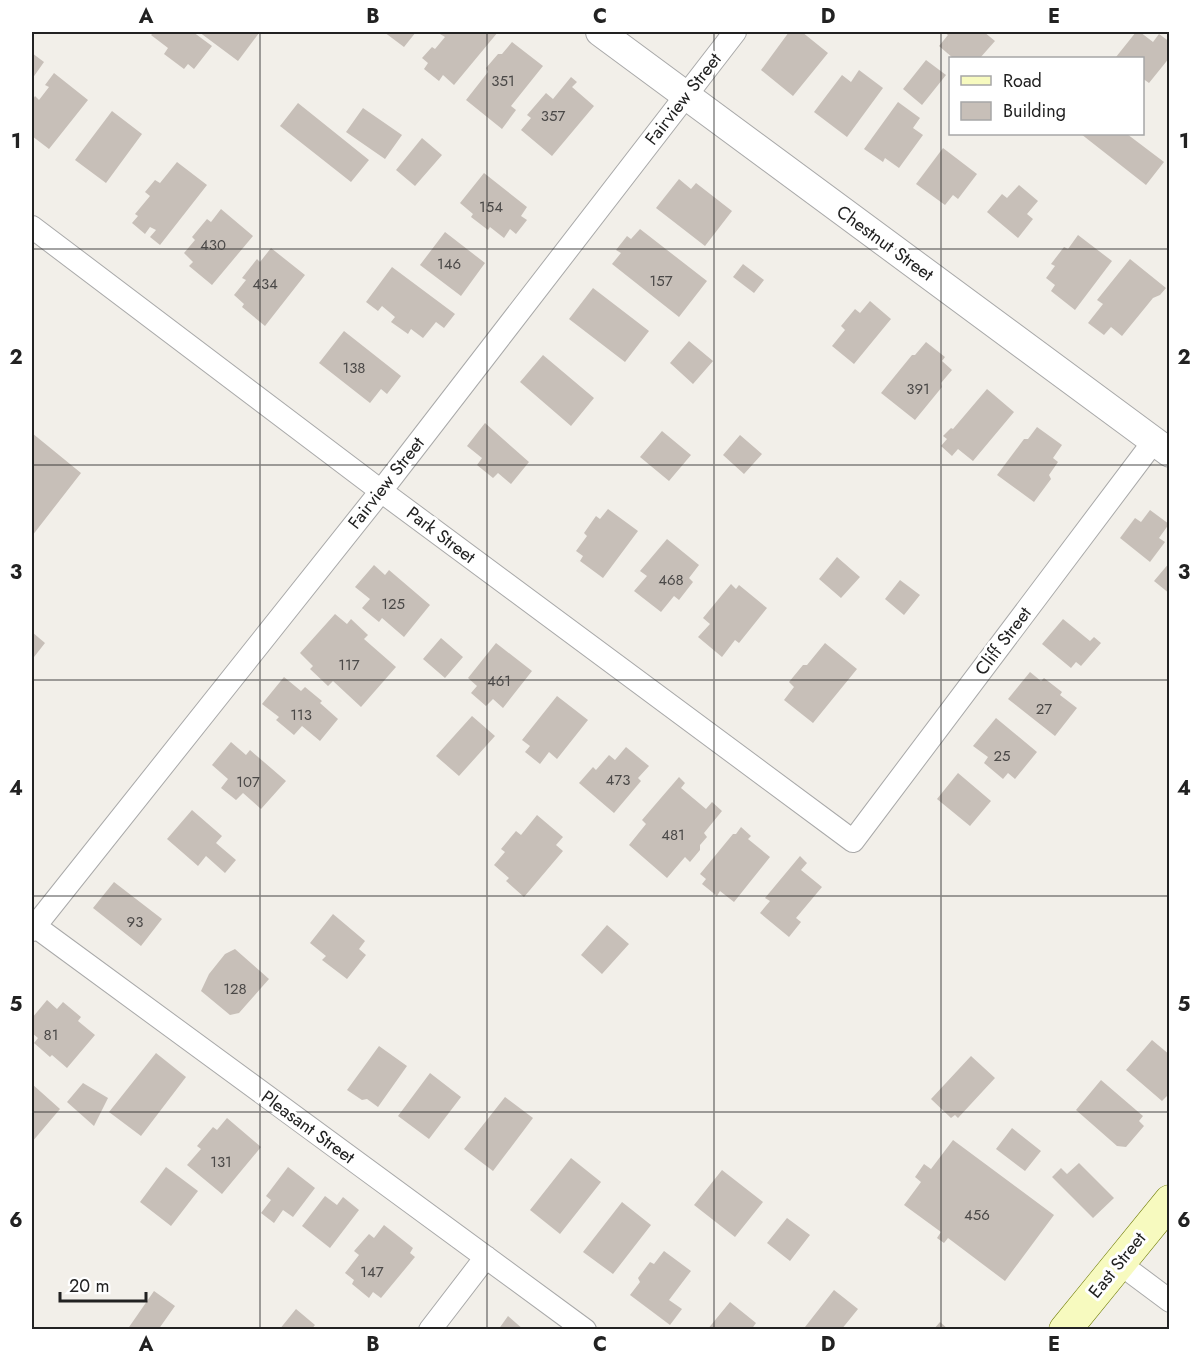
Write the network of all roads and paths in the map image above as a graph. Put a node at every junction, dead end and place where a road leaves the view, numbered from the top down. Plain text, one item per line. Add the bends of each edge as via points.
1 (600, 32) edge
2 (735, 32) edge
3 (686, 96) junction
4 (32, 227) edge
5 (1162, 447) edge
6 (381, 490) junction
7 (853, 841) joint
8 (32, 927) edge
9 (1170, 1201) edge
10 (486, 1257) junction
11 (1119, 1263) junction
12 (1170, 1300) edge
13 (430, 1329) edge
14 (585, 1329) edge
15 (1065, 1329) edge

1 - 3 street, Chestnut Street
2 - 3 street, Fairview Street
3 - 5 street, Chestnut Street
3 - 6 street, Fairview Street
4 - 6 street, Park Street
5 - 7 street, Cliff Street
6 - 7 street, Park Street
6 - 8 street, Fairview Street
8 - 10 street, Pleasant Street
9 - 11 main road, East Street
10 - 13 street
10 - 14 street, Pleasant Street
11 - 12 street
11 - 15 main road, East Street

